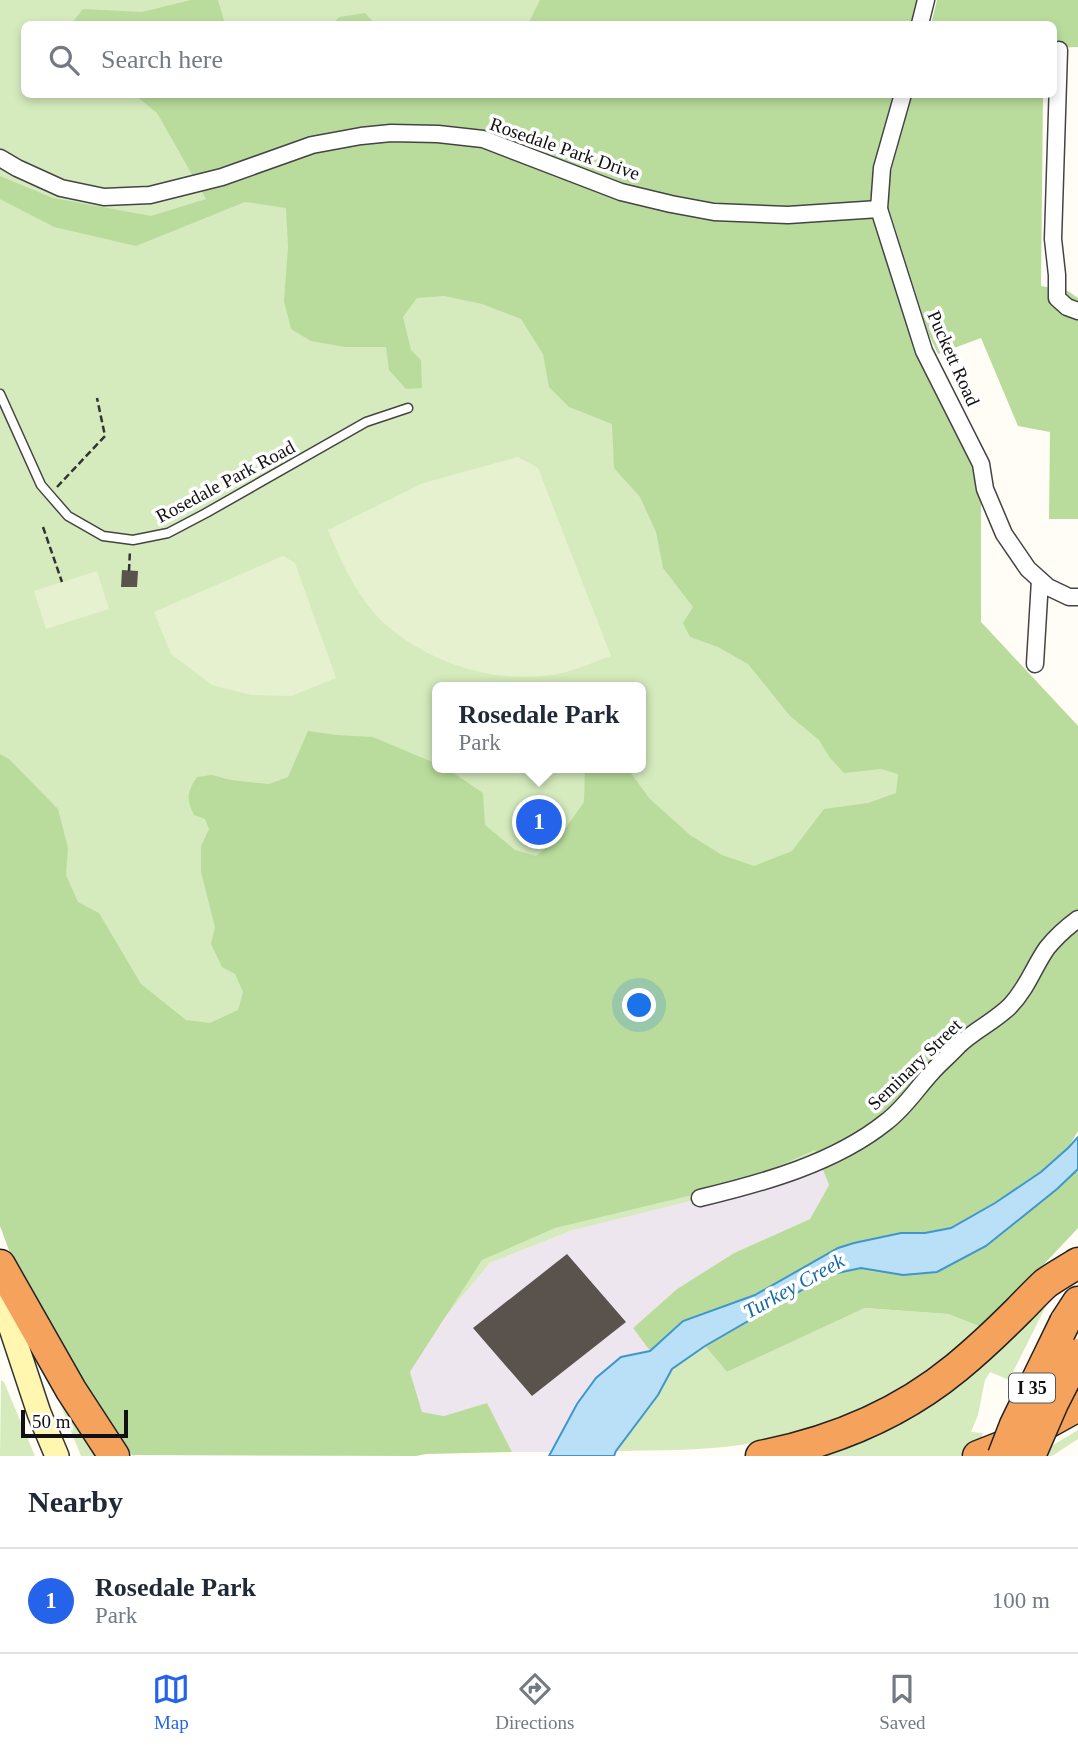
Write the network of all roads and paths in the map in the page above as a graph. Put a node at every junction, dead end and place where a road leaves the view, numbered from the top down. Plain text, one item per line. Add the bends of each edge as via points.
1 (926, 0) edge
2 (921, 21) edge
3 (1059, 50) dead end
4 (901, 98) edge
5 (0, 158) edge
6 (879, 209) junction
7 (1078, 311) edge
8 (0, 394) edge
9 (97, 398) dead end
10 (408, 408) dead end
11 (49, 495) junction
12 (43, 527) dead end
13 (131, 540) junction
14 (129, 571) dead end
15 (1041, 580) junction
16 (62, 582) dead end
17 (1078, 597) edge
18 (1035, 664) dead end
19 (1078, 919) edge
20 (700, 1198) dead end
21 (1078, 1262) edge
22 (0, 1265) edge
23 (0, 1295) edge
24 (1072, 1312) edge
25 (1078, 1354) edge
26 (1078, 1406) edge
27 (57, 1456) edge
28 (114, 1456) edge
29 (761, 1456) edge
30 (978, 1456) edge
31 (1003, 1456) edge
32 (1030, 1456) edge

1 - 2 street
3 - 7 street via 1053,239 1057,298
4 - 6 street, Puckett Road via 882,168
5 - 6 street, Rosedale Park Drive via 61,188 104,197 150,195 222,177 312,145 391,133 438,134 483,139 621,192 714,212 788,215
6 - 15 street, Puckett Road via 924,351 981,464 985,489 1003,534
8 - 11 lane, Rosedale Park Road
9 - 11 path via 105,436
10 - 13 lane, Rosedale Park Road via 366,422 169,533
11 - 13 lane, Rosedale Park Road via 68,516 103,536
12 - 16 path
13 - 14 path
15 - 17 street, Puckett Road via 1069,597
15 - 18 street
19 - 20 street, Seminary Street via 1048,947 1024,990 1008,1008 967,1038 888,1121 829,1156
21 - 29 highway via 1046,1284 955,1369 886,1414 840,1435
22 - 28 highway
23 - 27 main road
24 - 31 highway, I 35, bridge
25 - 32 highway, I 35, bridge
26 - 30 highway

